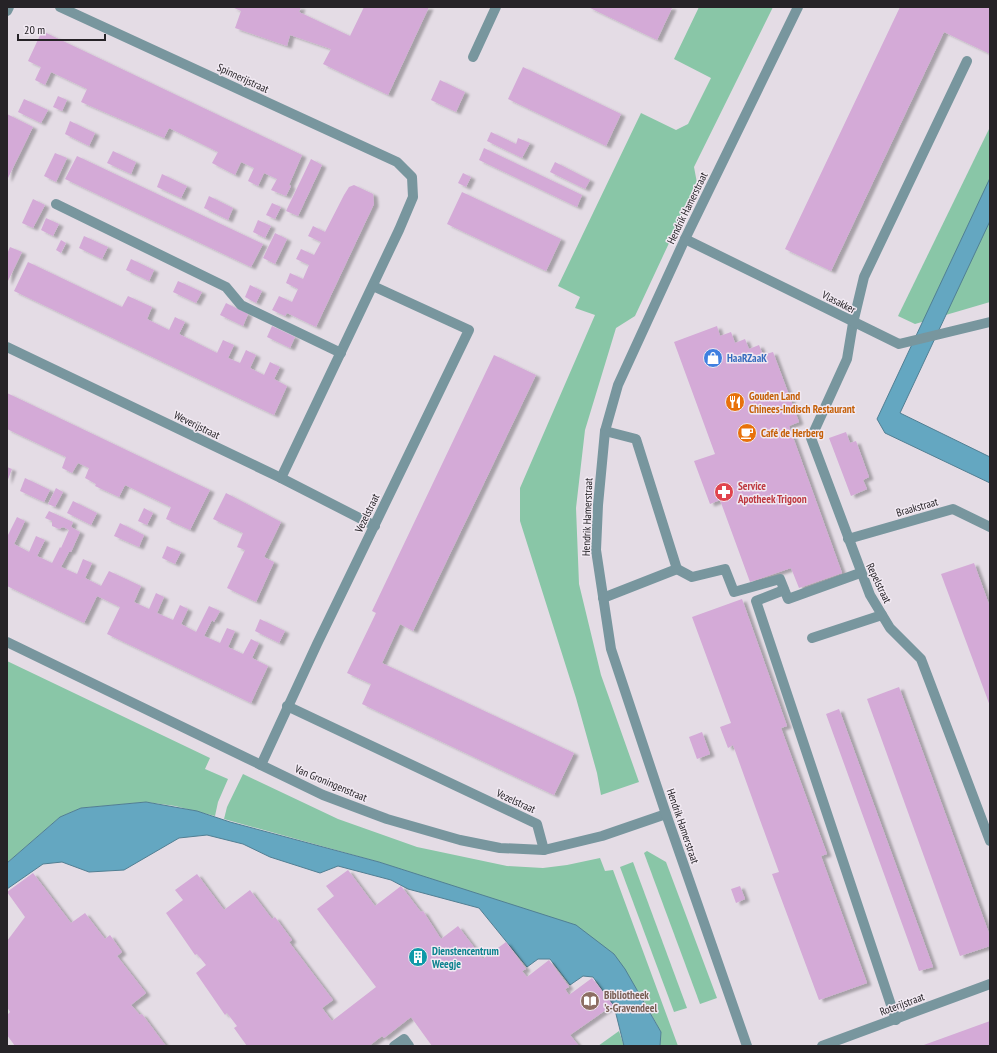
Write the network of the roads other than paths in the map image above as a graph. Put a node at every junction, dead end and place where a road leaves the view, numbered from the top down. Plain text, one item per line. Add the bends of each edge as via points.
1 (9, 7) edge
2 (60, 7) edge
3 (496, 7) edge
4 (798, 7) edge
5 (7, 11) edge
6 (474, 57) dead end
7 (967, 61) dead end
8 (56, 204) dead end
9 (685, 239) junction
10 (373, 286) junction
11 (990, 322) edge
12 (853, 323) junction
13 (7, 347) edge
14 (341, 353) junction
15 (605, 431) junction
16 (281, 478) junction
17 (374, 526) junction
18 (990, 527) edge
19 (848, 539) junction
20 (677, 569) junction
21 (860, 572) junction
22 (784, 590) junction
23 (603, 598) junction
24 (882, 615) junction
25 (812, 638) dead end
26 (7, 642) edge
27 (288, 706) junction
28 (261, 765) junction
29 (666, 814) junction
30 (990, 841) edge
31 (544, 850) junction
32 (990, 984) edge
33 (896, 1020) junction
34 (394, 1046) edge
35 (409, 1046) edge
36 (747, 1046) edge
37 (822, 1046) edge

1 - 5 street
2 - 10 street, Spinnerijstraat via 397,162 412,177 413,197
3 - 6 street
4 - 9 street, Hendrik Hamerstraat
7 - 12 street via 864,277
8 - 14 street via 226,287 241,305
9 - 12 street, Vlasakker
9 - 15 street, Hendrik Hamerstraat via 618,385
10 - 14 street
10 - 17 street, Vezelstraat via 469,330
11 - 12 street, Vlasakker via 899,344
12 - 19 street, Repelstraat via 847,359 811,438
13 - 16 street, Weverijstraat
14 - 16 street
15 - 20 street via 636,439
15 - 23 street, Hendrik Hamerstraat via 596,550
16 - 17 street, Weverijstraat
17 - 27 street, Vezelstraat
18 - 19 street, Braakstraat via 953,509
19 - 21 street, Repelstraat
20 - 22 street via 692,576 725,569 734,592 780,579
20 - 23 street
21 - 22 street via 788,599
21 - 24 street, Repelstraat
22 - 33 street via 756,601
23 - 29 street, Hendrik Hamerstraat via 611,649
24 - 25 street
24 - 30 street, Repelstraat via 890,628 921,659
26 - 28 street, Van Groningenstraat
27 - 28 street, Vezelstraat
27 - 31 street, Vezelstraat via 536,824
28 - 31 street, Van Groningenstraat via 323,794 387,819 460,840 500,848
29 - 31 street, Van Groningenstraat via 602,836
29 - 36 street, Hendrik Hamerstraat
32 - 33 street, Roterijstraat
33 - 37 street, Roterijstraat
34 - 35 street via 404,1039

